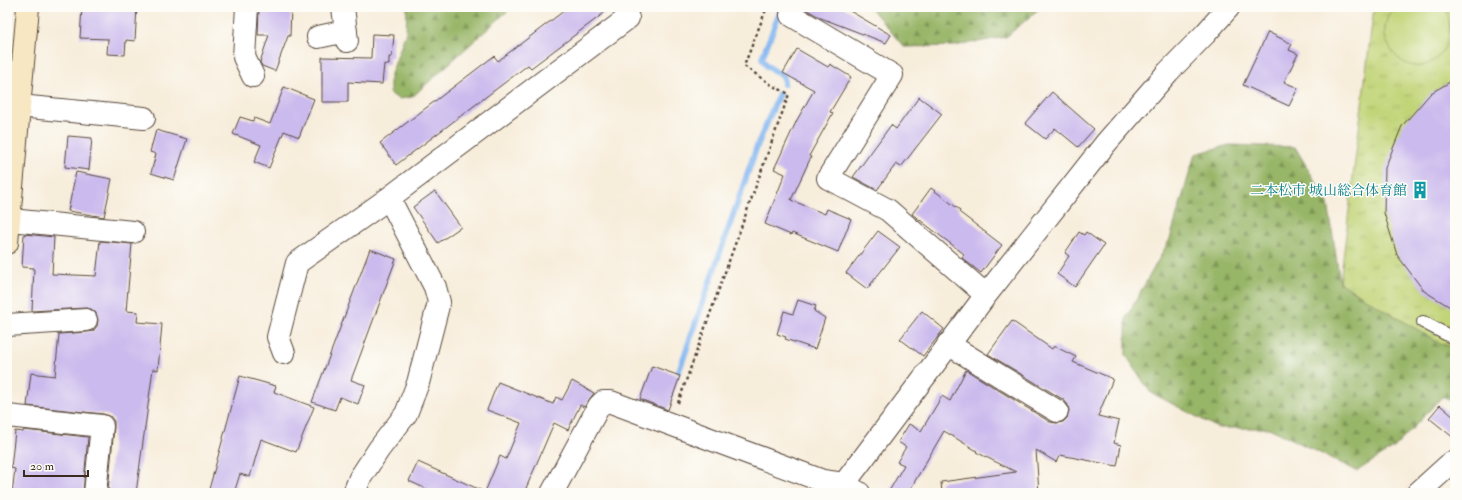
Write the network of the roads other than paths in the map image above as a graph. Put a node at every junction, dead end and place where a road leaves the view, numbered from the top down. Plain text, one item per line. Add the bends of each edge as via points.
1 (28, 7) edge
2 (247, 7) edge
3 (343, 7) edge
4 (1229, 7) edge
5 (791, 15) dead end
6 (628, 18) dead end
7 (318, 37) dead end
8 (252, 76) dead end
9 (19, 106) junction
10 (144, 118) dead end
11 (389, 198) junction
12 (10, 220) junction
13 (134, 232) dead end
14 (7, 243) edge
15 (986, 294) junction
16 (86, 320) dead end
17 (1423, 322) dead end
18 (7, 325) edge
19 (1455, 339) edge
20 (948, 344) junction
21 (284, 353) dead end
22 (1057, 411) dead end
23 (7, 416) edge
24 (1451, 463) dead end
25 (851, 488) edge
26 (95, 493) edge
27 (354, 493) edge
28 (552, 493) edge
29 (1418, 493) edge

1 - 9 street
2 - 8 street via 244,57
3 - 7 street via 346,36
4 - 15 street via 1106,143
5 - 15 street via 892,75 828,178 888,210
6 - 11 street
9 - 10 street
9 - 12 street
11 - 21 street via 297,263 278,336
11 - 27 street via 436,287 439,302 418,383 406,414 375,455 360,478
12 - 13 street
12 - 14 street
15 - 20 street
16 - 18 street
17 - 19 lane
20 - 22 street
20 - 25 street
23 - 26 street via 102,426
24 - 29 street
25 - 28 street via 823,481 611,402 603,402

